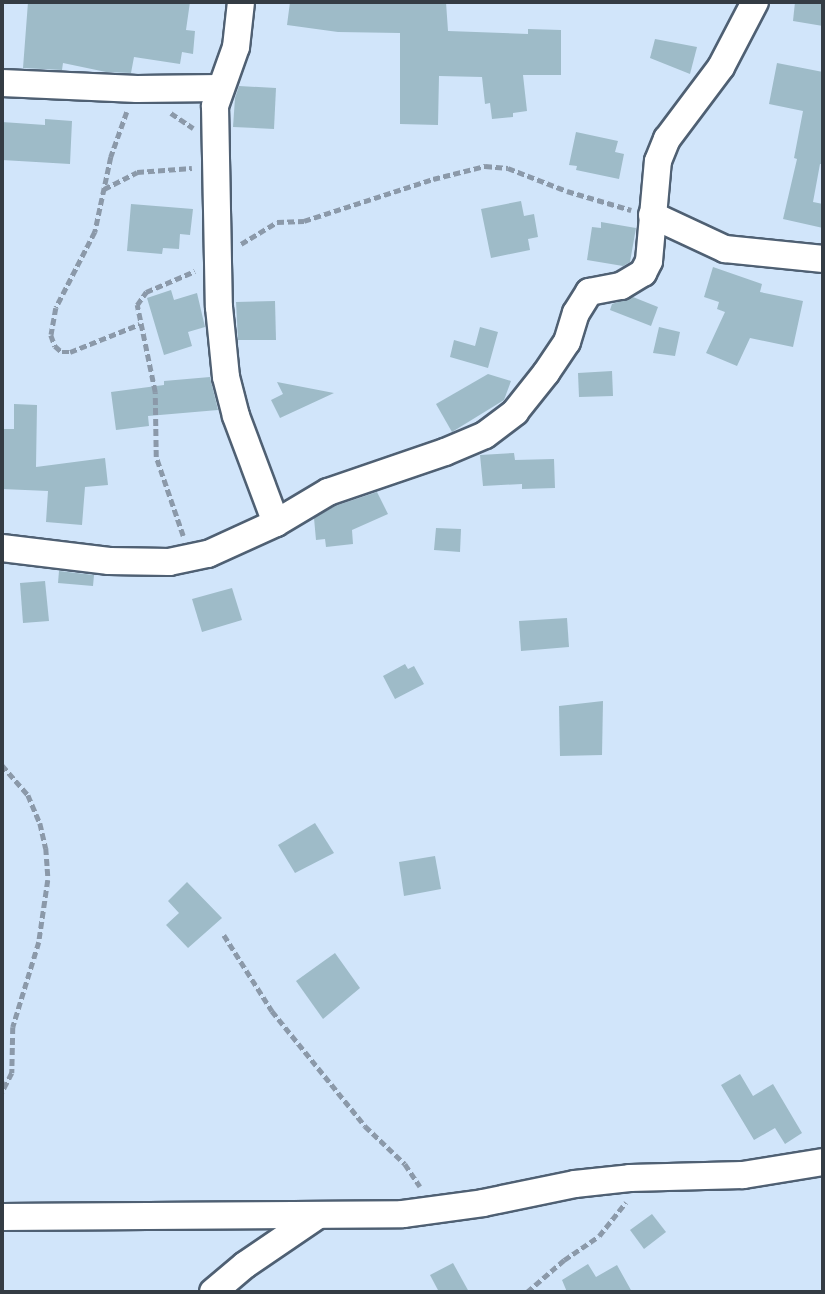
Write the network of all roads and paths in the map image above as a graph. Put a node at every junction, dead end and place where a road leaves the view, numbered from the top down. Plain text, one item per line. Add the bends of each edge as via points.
1 (241, 2) edge
2 (755, 2) edge
3 (2, 83) edge
4 (220, 88) junction
5 (143, 89) junction
6 (215, 138) junction
7 (216, 168) junction
8 (103, 190) junction
9 (652, 215) junction
10 (219, 258) junction
11 (823, 260) edge
12 (140, 324) junction
13 (276, 523) junction
14 (2, 548) edge
15 (191, 557) junction
16 (2, 765) edge
17 (224, 935) dead end
18 (2, 1093) edge
19 (823, 1163) edge
20 (630, 1178) junction
21 (435, 1211) junction
22 (317, 1216) junction
23 (2, 1217) edge
24 (213, 1292) edge
25 (527, 1292) edge

1 - 4 street via 236,47
2 - 9 street via 721,67 667,139 658,161
3 - 5 street
4 - 5 street
4 - 6 street
5 - 6 path via 174,115
5 - 8 path via 122,125
6 - 7 street
7 - 8 path via 153,168 121,178
7 - 10 street
8 - 12 path via 95,232 56,308 51,335 55,346 70,352
9 - 10 path via 567,191 508,168 485,166 304,221 278,222
9 - 11 street via 725,249
9 - 13 street via 649,261 643,273 634,281 589,292 567,342 515,412 485,435 328,492
10 - 12 path via 146,292 137,305
10 - 13 street via 226,377
12 - 15 path via 155,392 156,457
13 - 15 street via 208,554
14 - 15 street via 109,561 169,562
16 - 18 path via 28,795 40,823 48,880 39,942 13,1027 12,1073
17 - 21 path via 272,1011 365,1126 405,1164
19 - 20 street via 733,1175
20 - 21 street
20 - 25 path via 626,1201 615,1219
21 - 22 street
22 - 23 street
22 - 24 street

